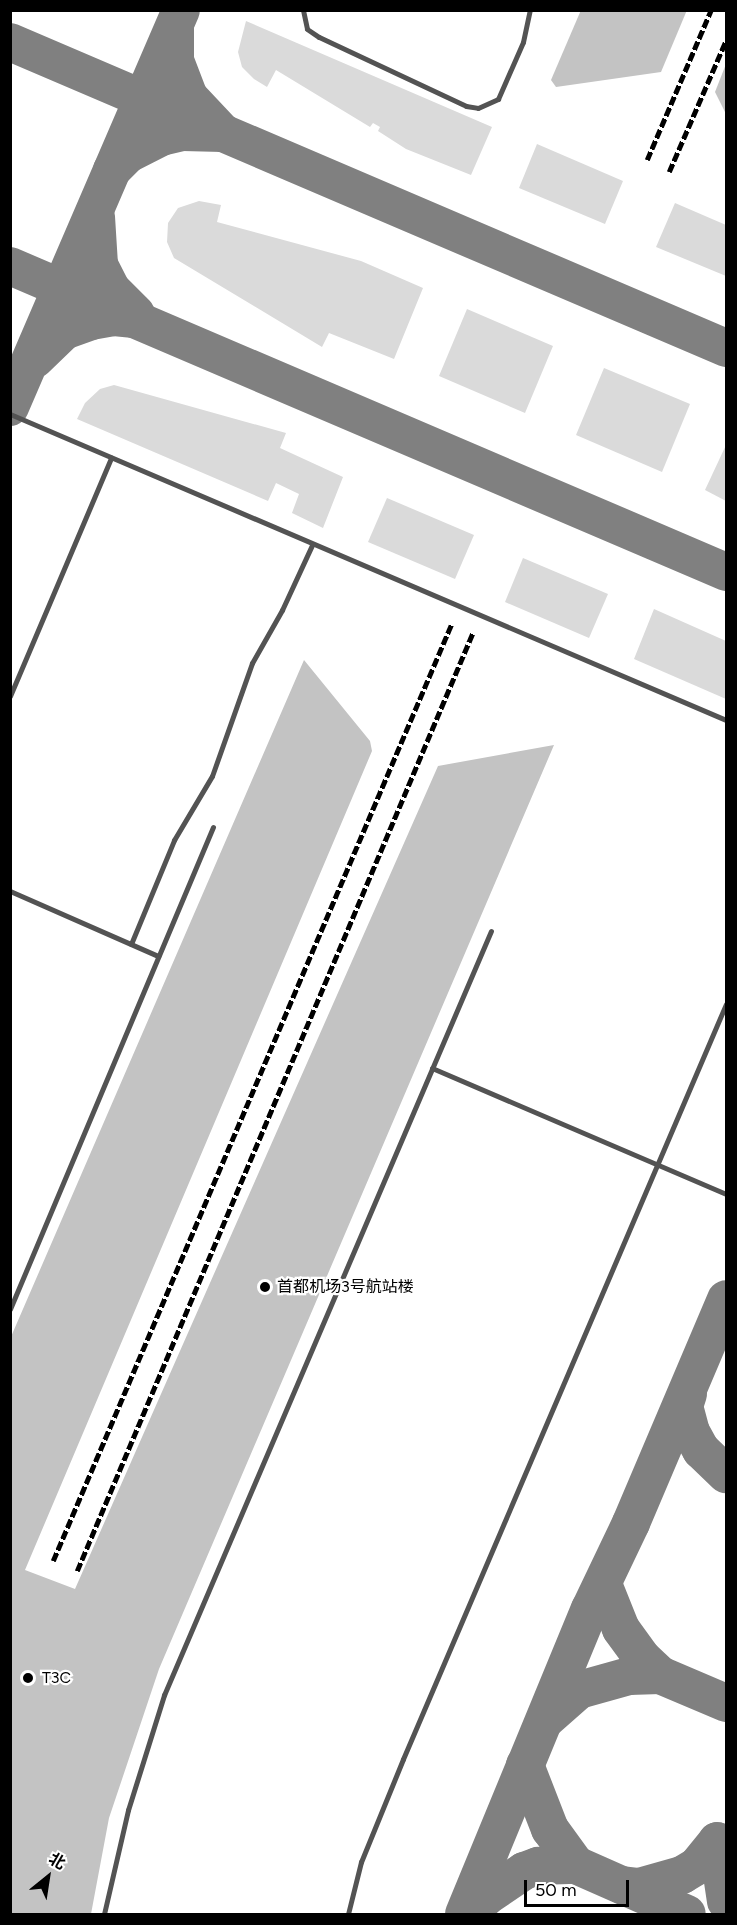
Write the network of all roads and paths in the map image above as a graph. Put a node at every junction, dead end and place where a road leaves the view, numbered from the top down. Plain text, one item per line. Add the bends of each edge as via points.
1 (303, 10) edge
2 (530, 10) edge
3 (10, 414) edge
4 (111, 458) junction
5 (312, 545) junction
6 (10, 696) edge
7 (726, 720) edge
8 (213, 827) dead end
9 (10, 891) edge
10 (491, 931) dead end
11 (131, 944) junction
12 (158, 956) junction
13 (726, 1004) edge
14 (432, 1068) junction
15 (658, 1165) junction
16 (726, 1194) edge
17 (10, 1309) edge
18 (104, 1914) edge
19 (348, 1914) edge

1 - 2 lane via 307,29 319,37 466,106 478,108 498,99 523,42
3 - 4 lane
4 - 5 lane
4 - 6 lane
5 - 7 lane
5 - 11 lane via 252,663 212,776 174,840
8 - 12 lane
9 - 11 lane
10 - 14 lane
11 - 12 lane
12 - 17 lane
13 - 15 lane
14 - 15 lane
14 - 18 lane via 164,1695 128,1810
15 - 16 lane
15 - 19 lane via 399,1769 361,1862

